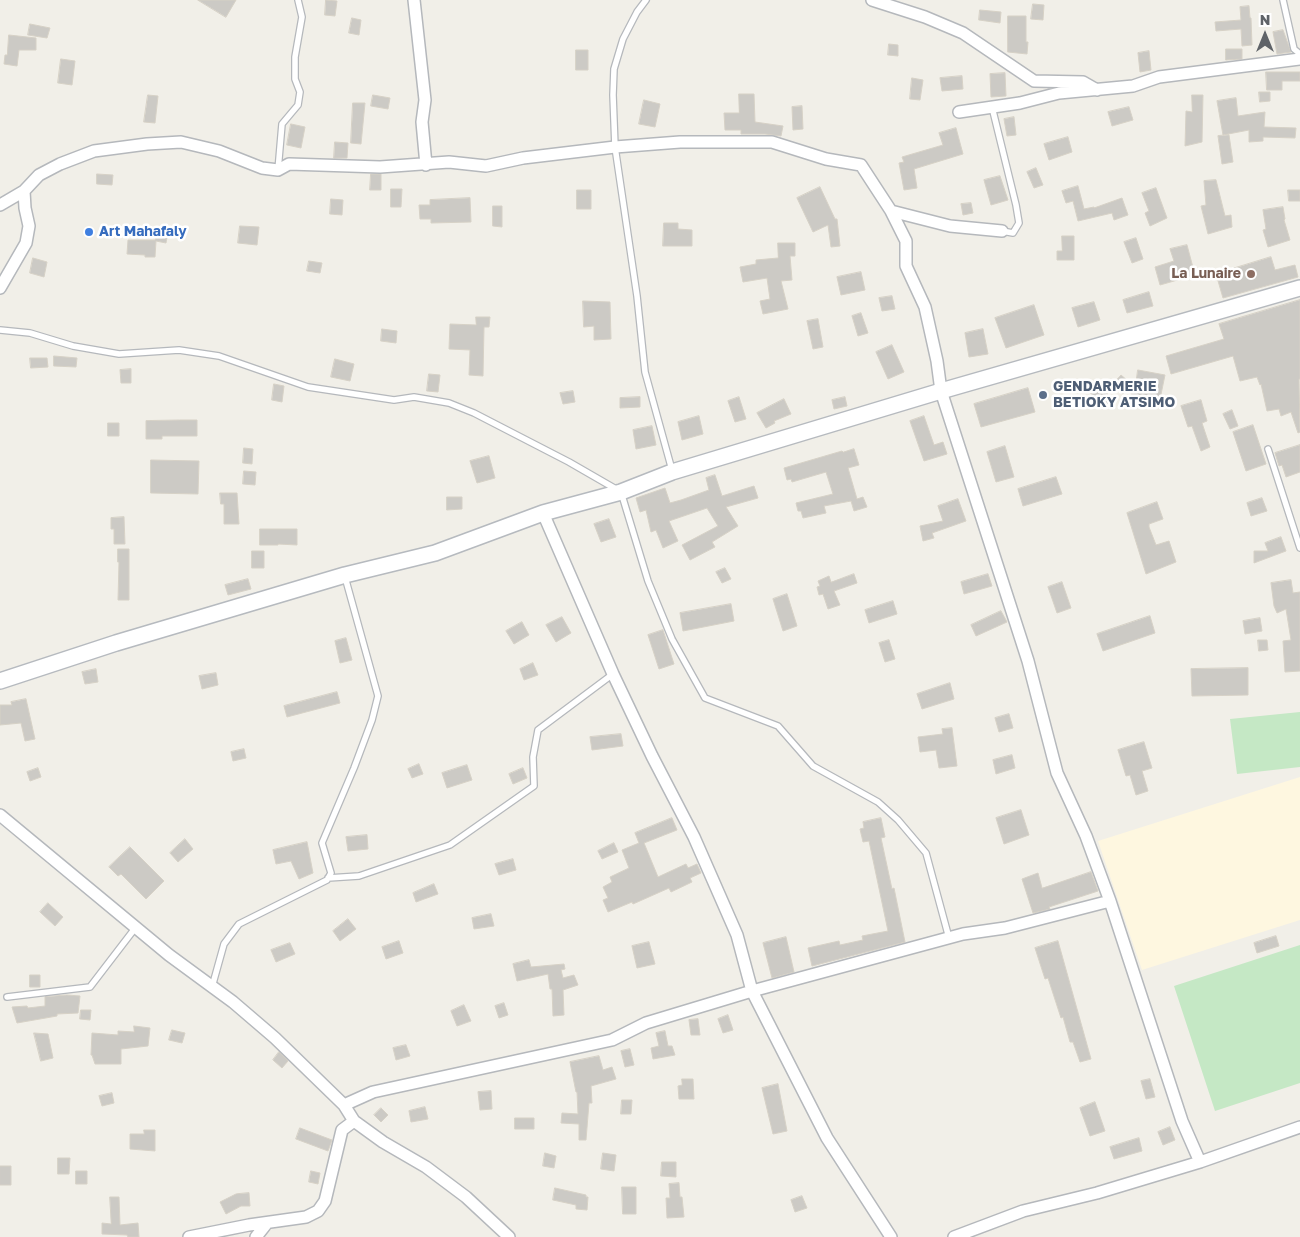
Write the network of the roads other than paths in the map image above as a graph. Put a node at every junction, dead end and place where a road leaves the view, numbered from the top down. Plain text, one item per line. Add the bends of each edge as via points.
1 (298, 0) edge
2 (414, 0) edge
3 (646, 0) edge
4 (872, 0) edge
5 (1283, 0) edge
6 (1300, 54) edge
7 (1300, 59) edge
8 (1098, 90) junction
9 (992, 107) junction
10 (959, 112) dead end
11 (615, 147) junction
12 (426, 165) junction
13 (278, 170) junction
14 (24, 191) junction
15 (0, 205) edge
16 (891, 211) junction
17 (1002, 231) joint
18 (0, 288) edge
19 (1300, 288) edge
20 (0, 330) edge
21 (942, 391) junction
22 (1268, 449) dead end
23 (672, 472) junction
24 (621, 492) junction
25 (543, 513) junction
26 (1300, 548) edge
27 (344, 575) junction
28 (613, 674) junction
29 (0, 682) edge
30 (0, 815) edge
31 (328, 878) junction
32 (1110, 902) junction
33 (136, 927) junction
34 (949, 938) junction
35 (212, 986) junction
36 (752, 991) junction
37 (7, 997) dead end
38 (344, 1105) junction
39 (354, 1121) junction
40 (1300, 1127) edge
41 (1200, 1162) junction
42 (266, 1223) junction
43 (189, 1237) edge
44 (256, 1237) edge
45 (509, 1237) edge
46 (891, 1237) edge
47 (954, 1237) edge

1 - 13 lane via 302,17 296,79 300,92 298,105 282,124
2 - 12 street via 425,100 422,122
3 - 11 lane via 622,39 614,69
4 - 8 street via 962,33 1034,81 1083,82
5 - 6 lane via 1294,49
7 - 8 street via 1159,77 1134,86
8 - 9 street via 1060,93
9 - 10 street
9 - 17 lane via 1018,223 1013,233
11 - 12 street via 523,158 486,166 449,162
11 - 16 street via 680,142 772,142 826,159 861,165
11 - 23 lane via 645,372
12 - 13 street via 289,164
13 - 14 street via 262,168 219,151 181,142 147,144 94,151 40,175
14 - 15 street
14 - 18 street via 29,226 26,244
16 - 17 street via 950,226
16 - 21 street via 906,242 906,266 925,307
19 - 21 main road
20 - 24 lane via 30,333 73,346 120,354 179,350 219,356 308,387 394,400 414,397 449,403 569,462
21 - 23 main road
21 - 32 street via 1028,661 1057,773 1086,836
22 - 26 lane
23 - 24 main road
24 - 25 main road
24 - 34 lane via 648,581 672,639 705,698 778,726 813,766 878,802 898,820 926,852
25 - 27 main road via 435,553
25 - 28 street
27 - 29 main road via 116,643
27 - 31 lane via 378,696 354,768 322,843 331,872
28 - 31 lane via 538,730 533,757 534,786 450,845 359,876
28 - 36 street via 694,837 736,935
30 - 33 street
31 - 35 lane via 239,924 224,944
32 - 34 street
32 - 41 street via 1182,1121
33 - 35 street
33 - 37 lane via 90,987
34 - 36 street
35 - 38 street via 275,1038
36 - 38 street via 646,1023 612,1040 374,1092
36 - 46 street via 826,1138
38 - 39 street
39 - 42 street via 342,1130 325,1201 318,1211 306,1217
39 - 45 street via 466,1196
40 - 41 street
41 - 47 street via 1023,1211
42 - 43 street
42 - 44 street

